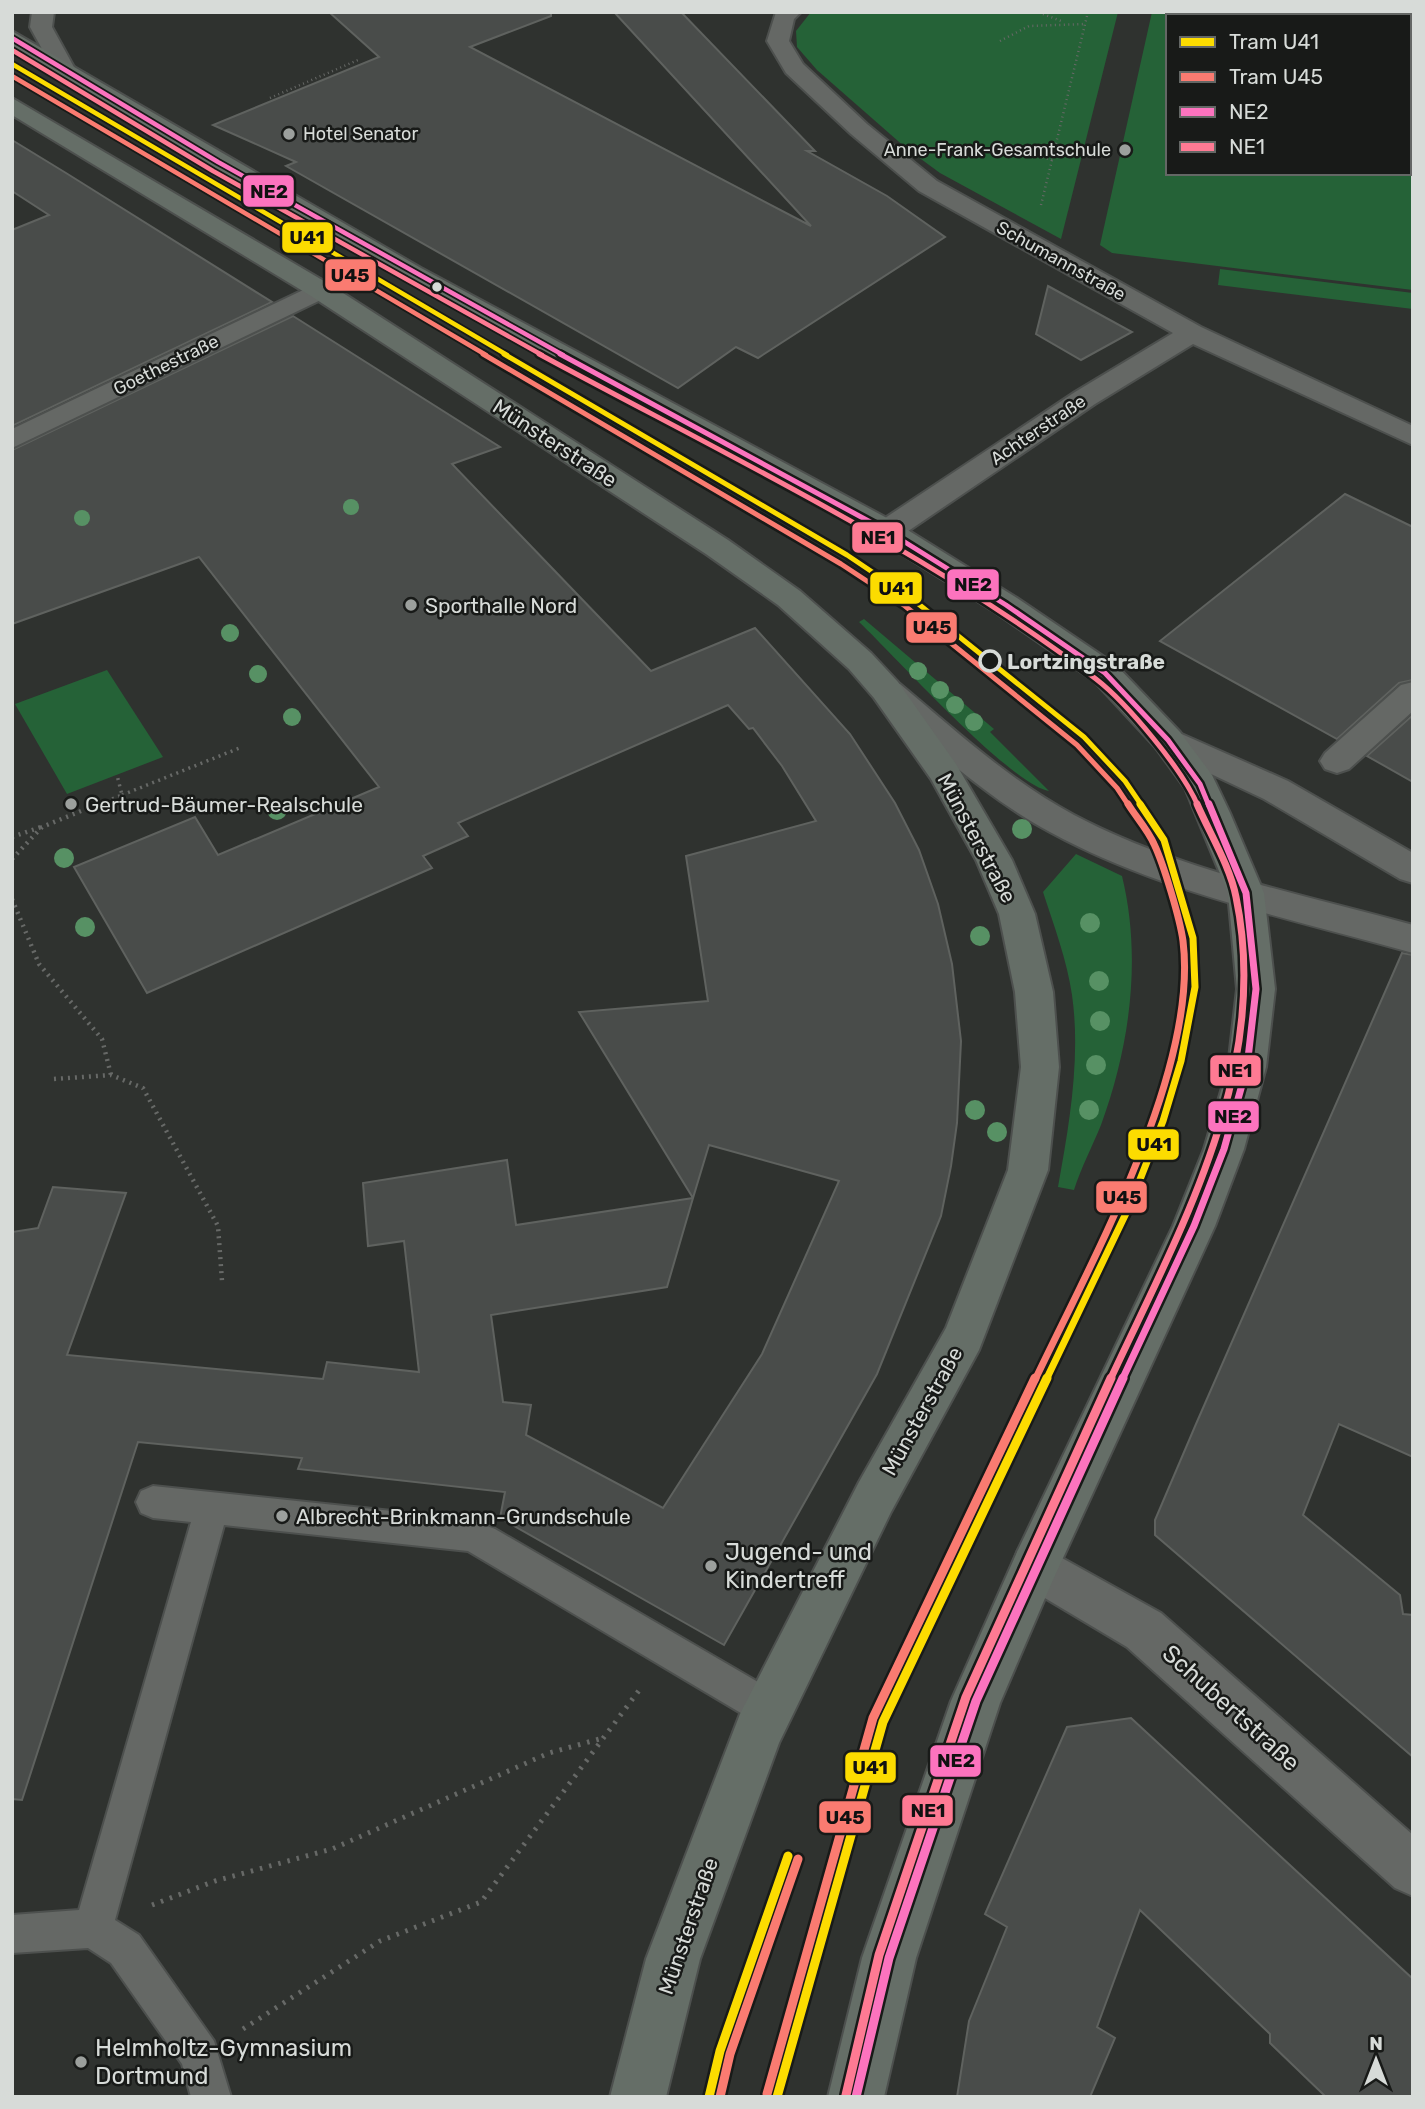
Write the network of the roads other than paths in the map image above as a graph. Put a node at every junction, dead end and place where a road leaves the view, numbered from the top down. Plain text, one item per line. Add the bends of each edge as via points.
1 (43, 12) edge
2 (790, 12) edge
3 (12, 38) edge
4 (64, 69) junction
5 (12, 105) edge
6 (320, 290) junction
7 (1192, 333) junction
8 (1413, 437) edge
9 (12, 440) edge
10 (887, 531) junction
11 (886, 690) junction
12 (1413, 693) edge
13 (1168, 740) junction
14 (1338, 761) dead end
15 (1413, 870) edge
16 (1246, 892) junction
17 (1413, 939) edge
18 (153, 1502) dead end
19 (212, 1508) junction
20 (1035, 1566) junction
21 (769, 1709) junction
22 (1413, 1870) edge
23 (93, 1928) junction
24 (12, 1934) edge
25 (211, 2097) edge
26 (638, 2097) edge
27 (856, 2097) edge

1 - 4 street via 41,27
2 - 7 street, Schumannstraße via 784,17 778,41 794,68 928,186
3 - 4 main road
4 - 10 main road via 412,272
5 - 6 main road, Münsterstraße
6 - 9 street, Goethestraße
6 - 11 main road, Münsterstraße via 775,588
7 - 8 street, Schumannstraße
7 - 10 street, Achterstraße via 1085,398
10 - 13 main road via 1105,673
11 - 16 street via 1011,791 1062,824 1138,859
11 - 21 main road, Münsterstraße via 944,772 1017,914 1034,992 1041,1067 1028,1170 964,1336 875,1497
12 - 14 street
13 - 15 street via 1276,790
13 - 16 main road via 1200,785
16 - 17 street
16 - 20 main road via 1256,989 1248,1067 1224,1149 1194,1226
18 - 19 lane
19 - 21 lane via 468,1535
19 - 23 lane
20 - 22 street, Schubertstraße via 1144,1630
20 - 27 main road via 976,1700 889,1958
21 - 26 main road, Münsterstraße via 673,1959
23 - 24 lane
23 - 25 lane via 125,1949 201,2055

